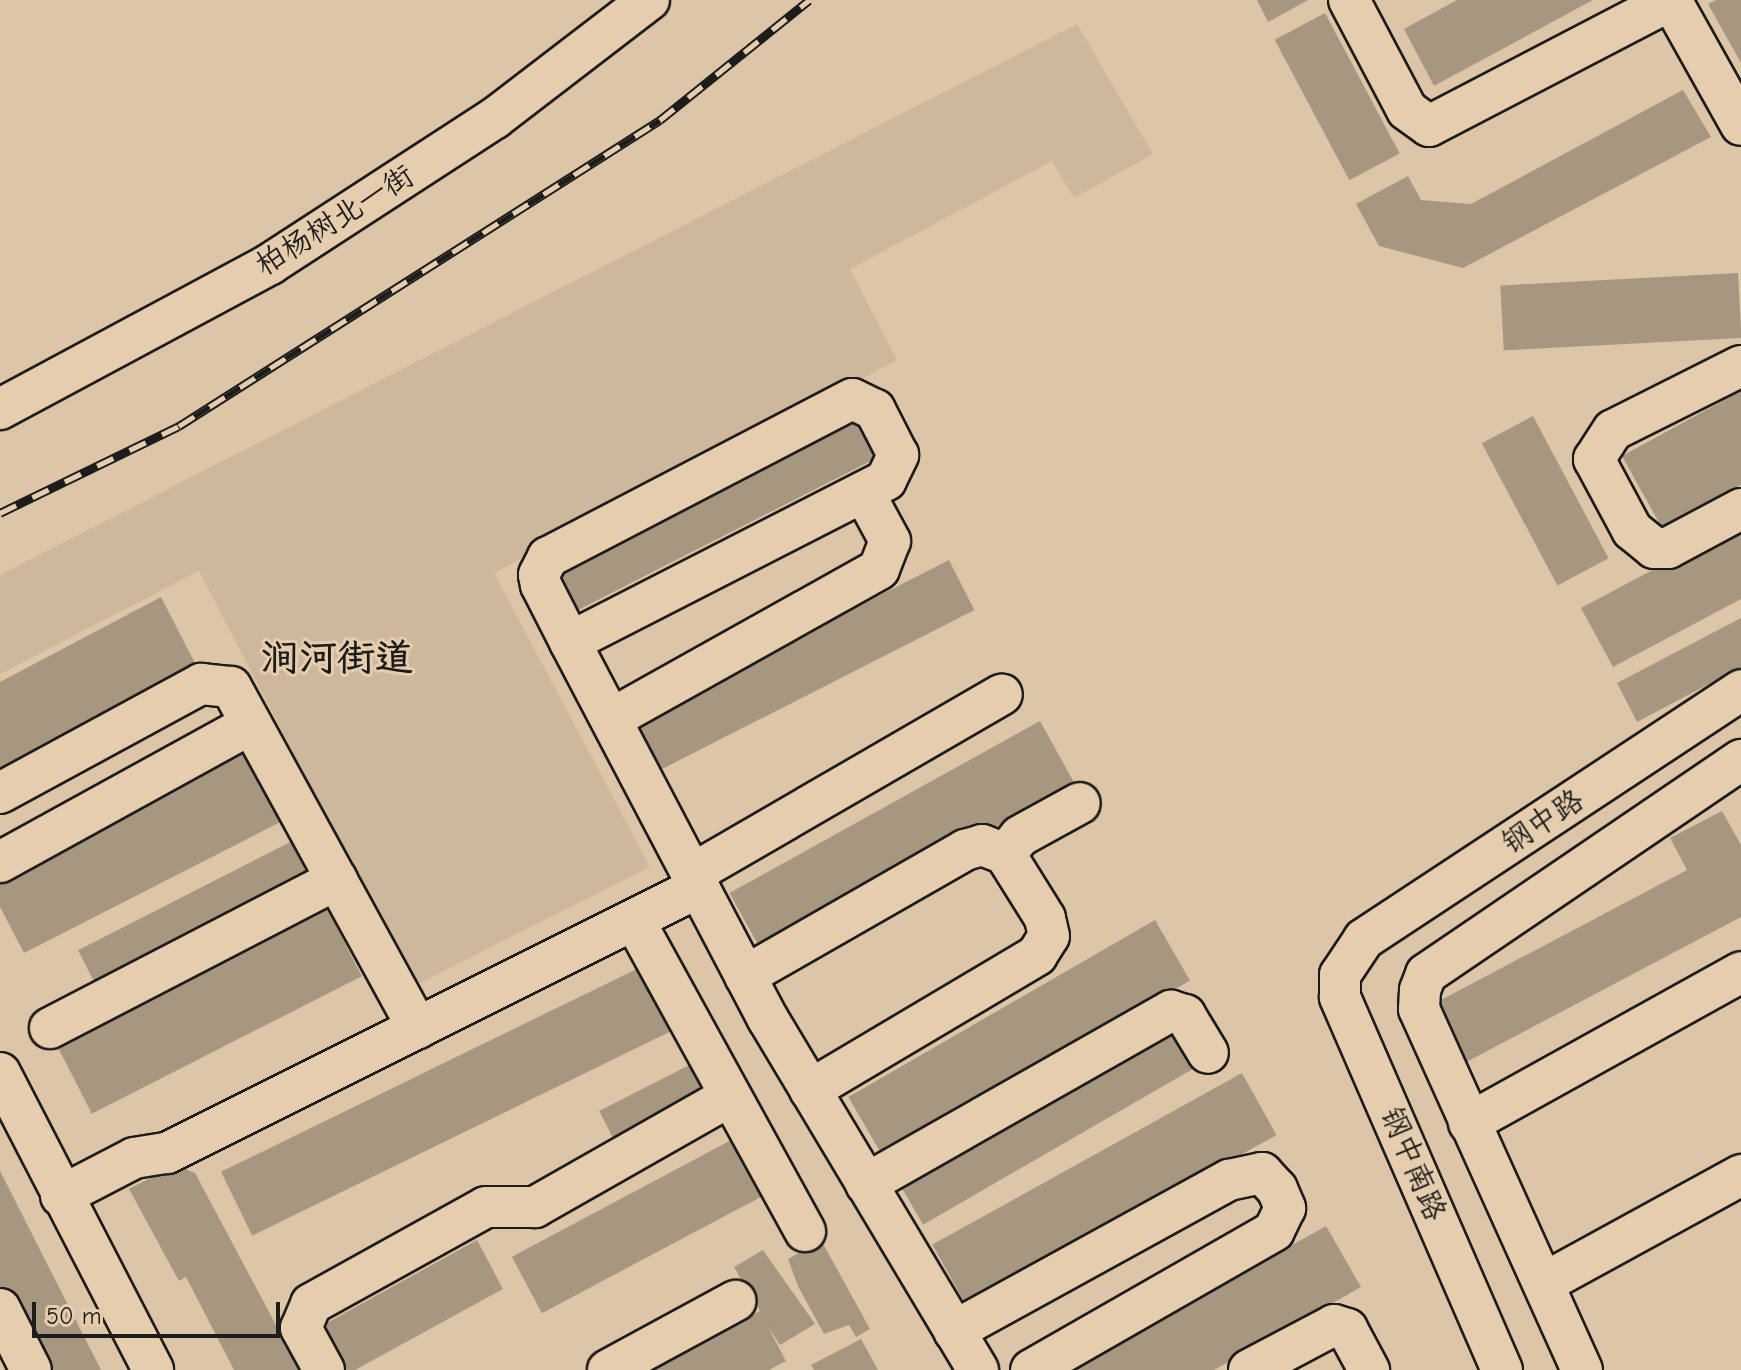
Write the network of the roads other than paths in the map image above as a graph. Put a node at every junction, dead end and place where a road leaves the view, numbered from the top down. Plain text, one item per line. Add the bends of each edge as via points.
1 (623, 0) edge
2 (649, 0) edge
3 (1349, 0) edge
4 (1671, 0) edge
5 (1741, 125) edge
6 (1741, 366) edge
7 (0, 391) edge
8 (0, 409) edge
9 (864, 493) junction
10 (1741, 509) edge
11 (570, 642) junction
12 (1741, 690) edge
13 (1002, 694) dead end
14 (1741, 716) edge
15 (611, 719) junction
16 (251, 724) junction
17 (1738, 770) edge
18 (0, 793) edge
19 (1080, 803) dead end
20 (1005, 854) junction
21 (0, 862) edge
22 (327, 865) junction
23 (695, 880) junction
24 (634, 920) junction
25 (1356, 965) junction
26 (1741, 972) edge
27 (745, 976) junction
28 (50, 1028) dead end
29 (418, 1028) junction
30 (1208, 1053) dead end
31 (0, 1073) edge
32 (810, 1090) junction
33 (730, 1096) junction
34 (0, 1105) edge
35 (1469, 1123) junction
36 (1741, 1175) edge
37 (866, 1184) junction
38 (61, 1196) junction
39 (805, 1231) dead end
40 (1544, 1283) junction
41 (735, 1301) dead end
42 (954, 1331) junction
43 (137, 1370) edge
44 (153, 1370) edge
45 (324, 1370) edge
46 (608, 1370) edge
47 (978, 1370) edge
48 (1031, 1370) edge
49 (1249, 1370) edge
50 (1369, 1370) edge
51 (1502, 1370) edge
52 (1519, 1370) edge
53 (1582, 1370) edge

1 - 7 street, 柏杨树北一街 via 486,105 267,248
2 - 8 street, 柏杨树北一街 via 495,118 270,264
3 - 4 street via 1407,110 1429,126
4 - 5 street
6 - 10 street via 1613,430 1594,459 1632,530 1654,548 1668,548
9 - 11 street
9 - 11 street via 886,480 898,455 869,403 852,399 548,557 541,585
9 - 15 street via 890,541 879,569
11 - 15 street
12 - 25 street, 钢中路
13 - 23 street
14 - 25 street, 钢中路
15 - 23 street
16 - 18 street via 231,687 211,681
16 - 21 street
16 - 22 street
17 - 35 street via 1426,974 1419,1009
19 - 20 street via 1020,836
20 - 27 street via 982,845 965,850
20 - 32 street via 1045,918 1049,936 1037,955
22 - 28 street
22 - 29 street
23 - 24 street
23 - 27 street
24 - 29 street
24 - 33 street
25 - 51 street, 钢中南路 via 1340,997
25 - 52 street, 钢中南路 via 1361,1006
26 - 35 street
27 - 32 street
29 - 38 street via 167,1153 134,1158
30 - 37 street via 1185,1015 1171,1011
31 - 38 street
32 - 37 street
33 - 39 street
33 - 45 street via 535,1207 486,1207 311,1304 301,1328
34 - 43 street
35 - 40 street
36 - 40 street
37 - 42 street via 899,1212
38 - 44 street
40 - 53 street
41 - 46 street
42 - 47 street
42 - 48 street via 1229,1180 1262,1173 1277,1189 1285,1208 1274,1231
49 - 50 street via 1334,1325 1347,1329

